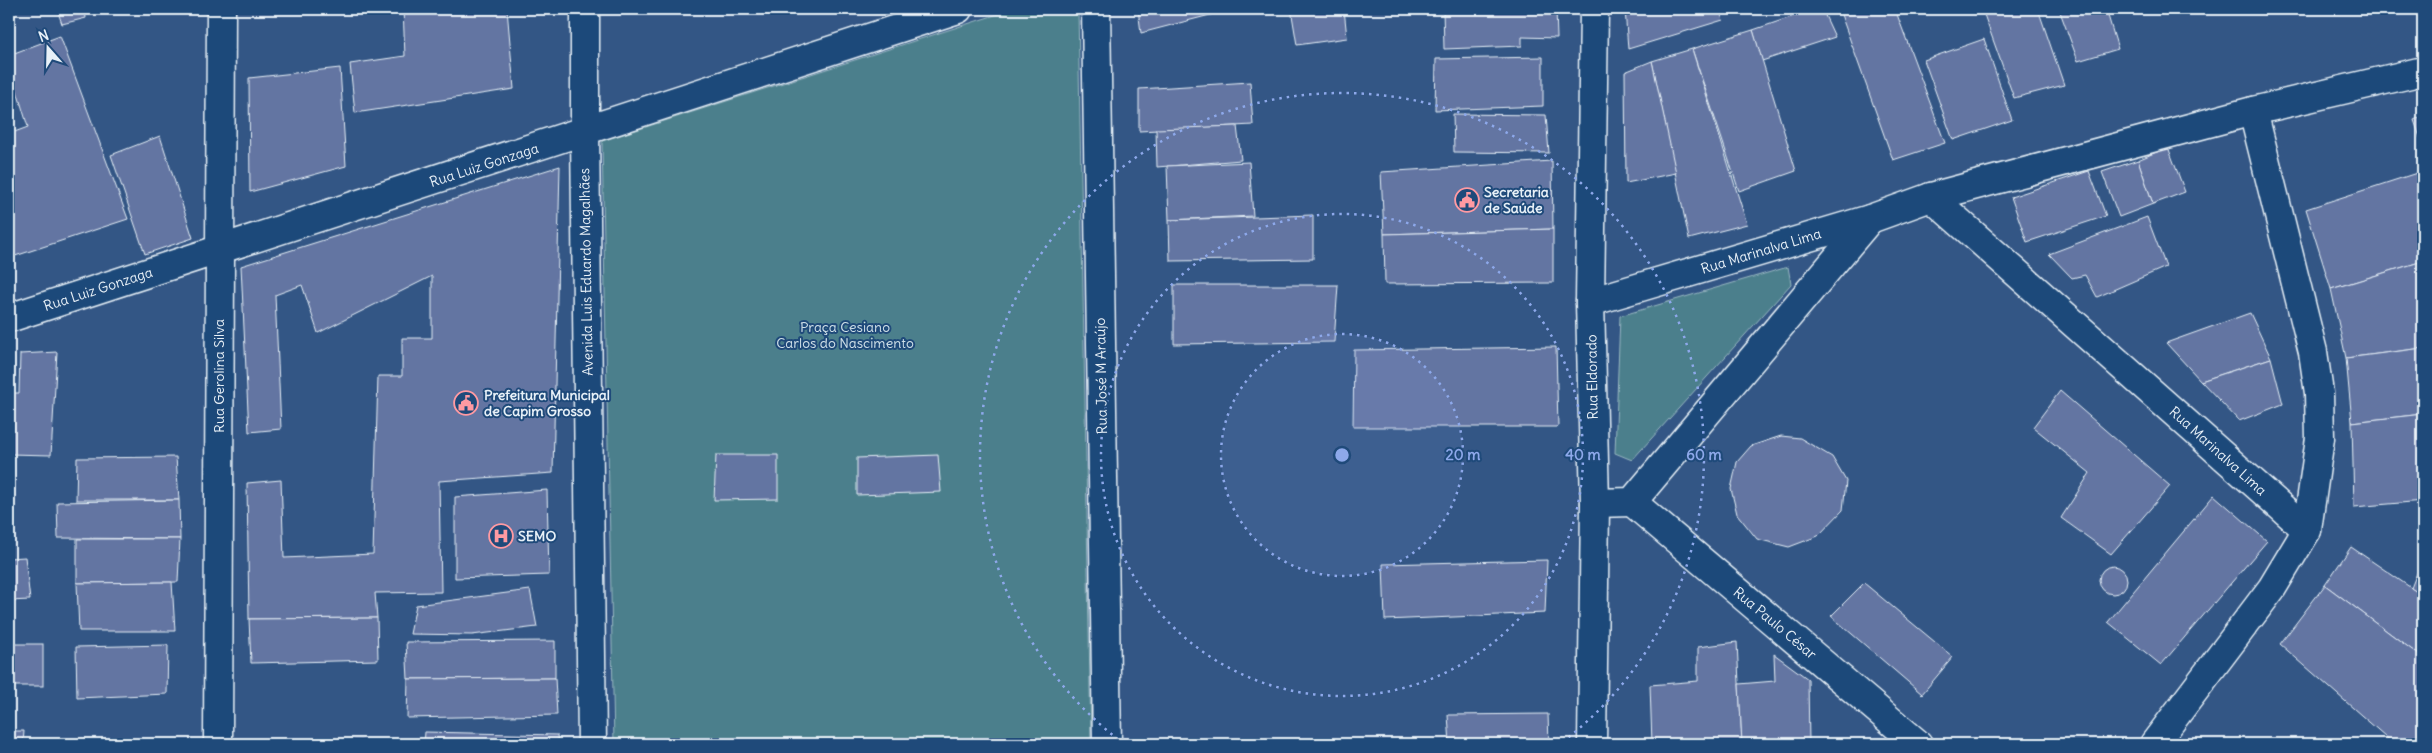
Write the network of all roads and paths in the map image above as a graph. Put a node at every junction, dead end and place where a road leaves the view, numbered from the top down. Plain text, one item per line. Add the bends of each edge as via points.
1 (221, 9) edge
2 (585, 9) edge
3 (958, 9) edge
4 (1096, 9) edge
5 (1594, 9) edge
6 (2423, 71) edge
7 (2254, 111) junction
8 (585, 132) junction
9 (1931, 197) junction
10 (1870, 219) junction
11 (219, 250) junction
12 (1590, 302) junction
13 (9, 318) edge
14 (1632, 502) junction
15 (1595, 503) junction
16 (2307, 530) junction
17 (218, 744) edge
18 (592, 744) edge
19 (1107, 744) edge
20 (1592, 744) edge
21 (1918, 744) edge
22 (2154, 744) edge

1 - 11 street, Rua Gerolina Silva
2 - 8 street, Avenida Luis Eduardo Magalhães
3 - 8 street, Rua Luiz Gonzaga
4 - 19 street, Rua José M Araújo
5 - 12 street, Rua Eldorado
6 - 7 street, Rua Marinalva Lima
7 - 9 street, Rua Marinalva Lima
7 - 16 street via 2313,352 2319,393 2320,438
8 - 11 street, Rua Luiz Gonzaga
8 - 18 street, Avenida Luis Eduardo Magalhães
9 - 10 street, Rua Marinalva Lima
9 - 16 street, Rua Marinalva Lima
10 - 12 street, Rua Marinalva Lima
10 - 14 street
11 - 13 street, Rua Luiz Gonzaga
11 - 17 street, Rua Gerolina Silva
12 - 15 street, Rua Eldorado
14 - 15 street
14 - 21 street, Rua Paulo César
15 - 20 street, Rua Eldorado
16 - 22 street via 2272,588

